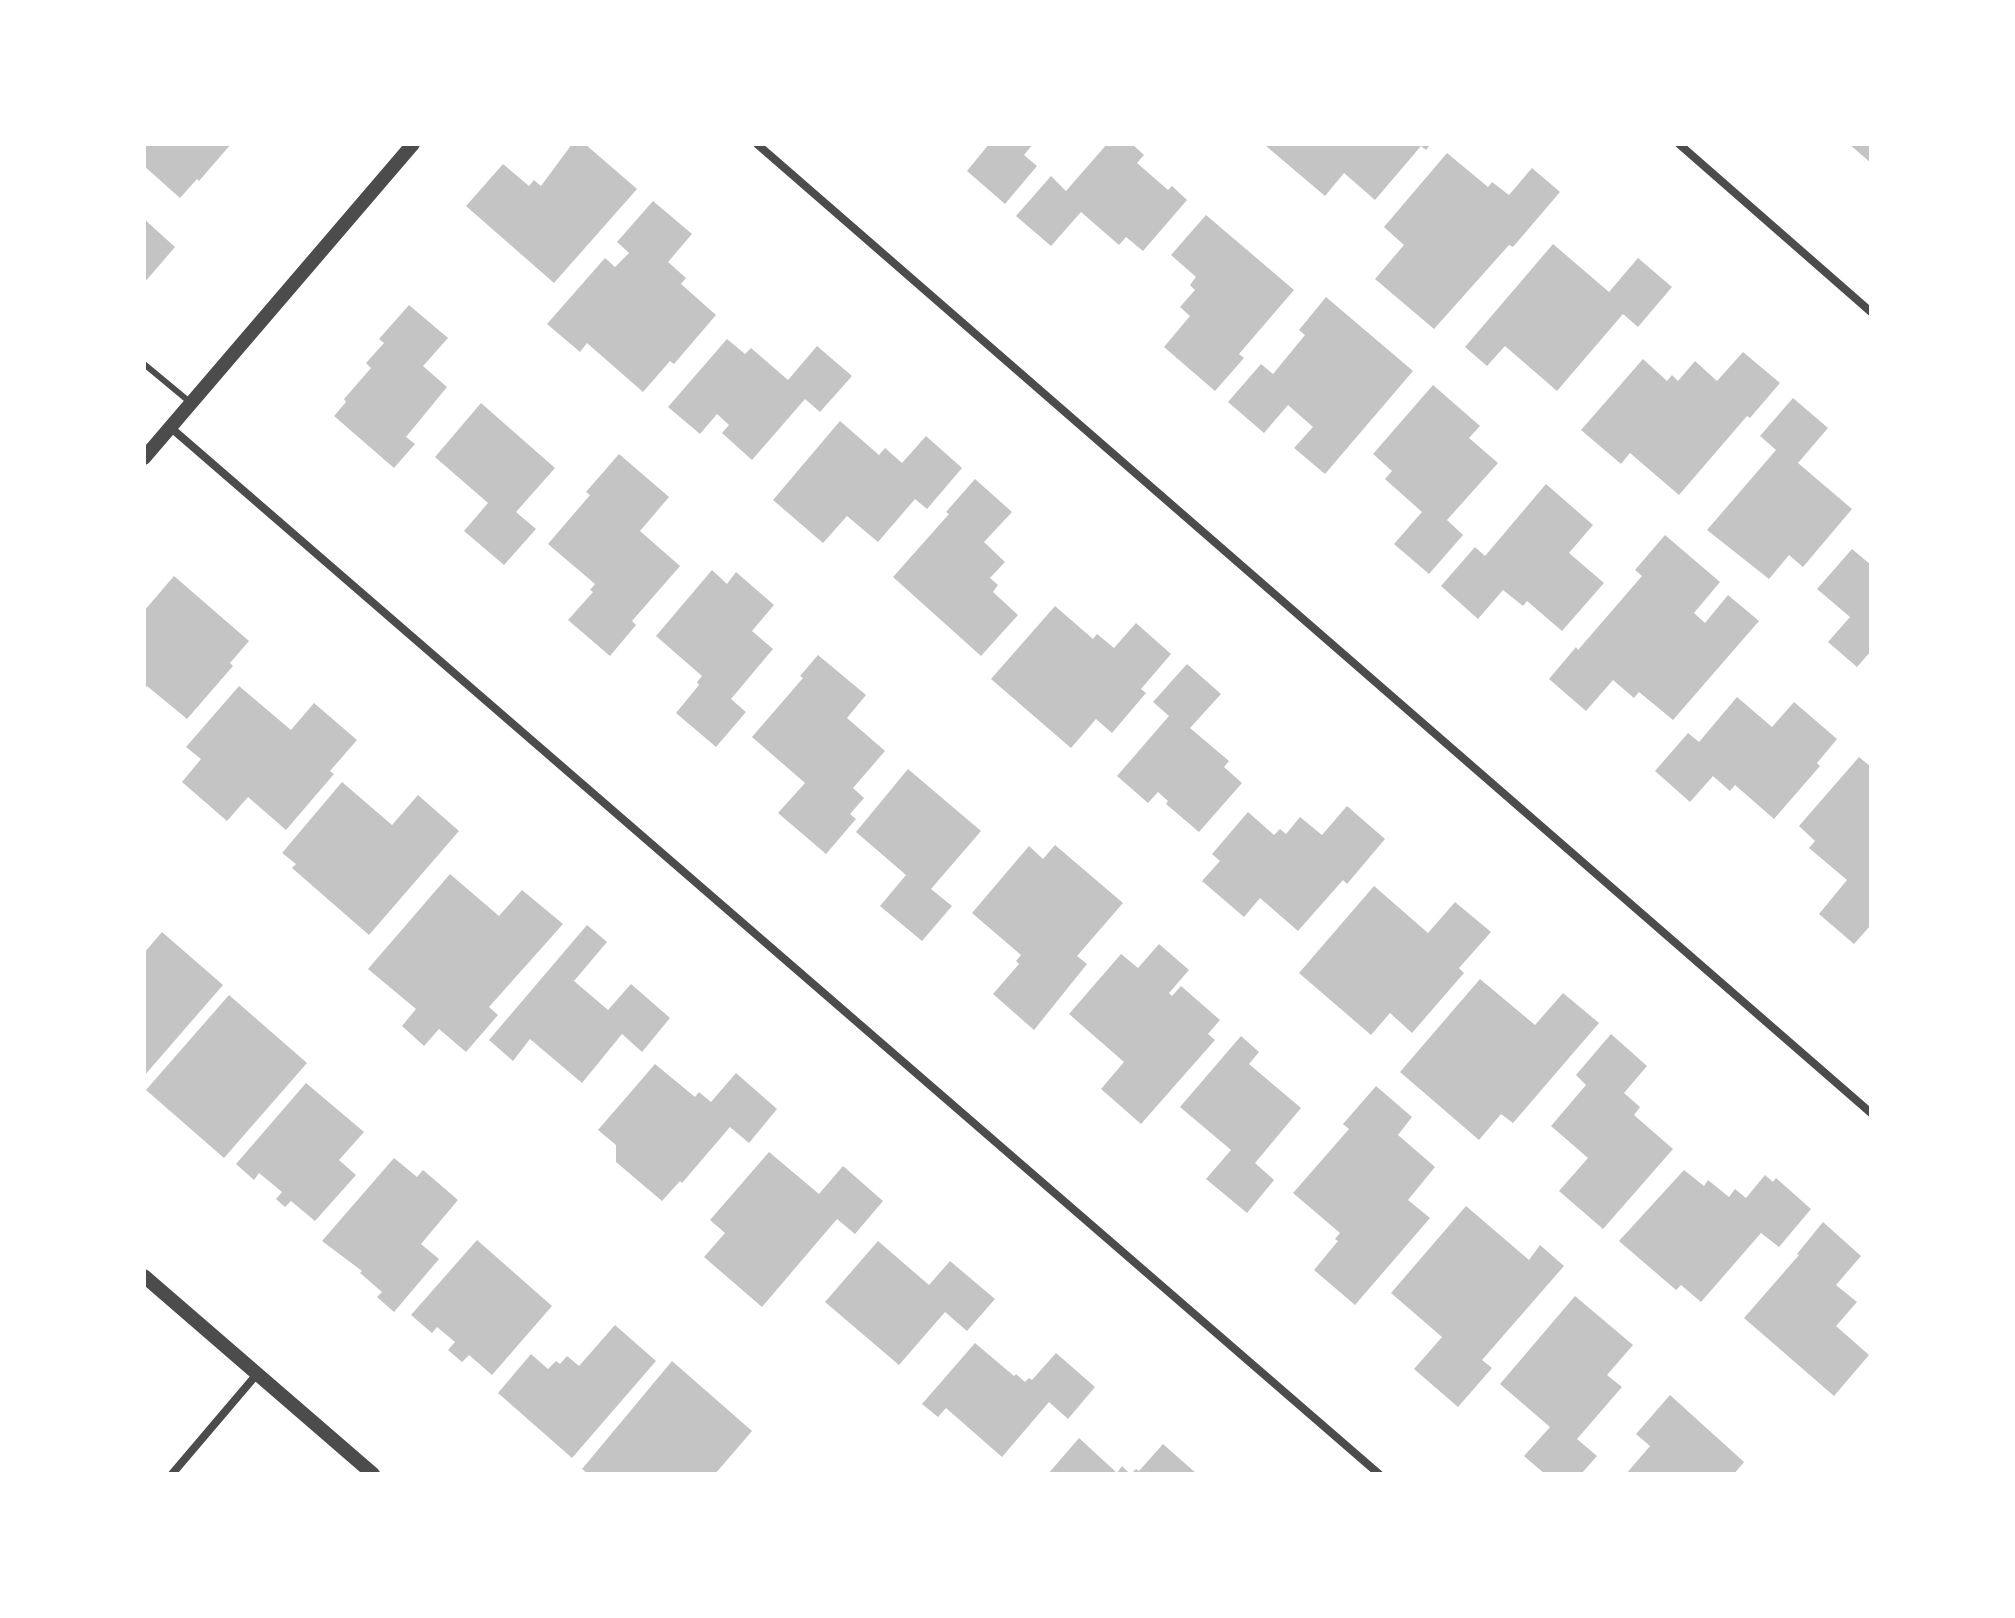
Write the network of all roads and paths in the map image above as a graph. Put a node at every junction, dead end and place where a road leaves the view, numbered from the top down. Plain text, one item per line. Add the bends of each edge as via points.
1 (413, 144) edge
2 (757, 144) edge
3 (1679, 144) edge
4 (1871, 312) edge
5 (144, 364) edge
6 (191, 403) junction
7 (170, 427) junction
8 (144, 458) edge
9 (1871, 1113) edge
10 (144, 1276) edge
11 (257, 1374) junction
12 (172, 1474) edge
13 (373, 1474) edge
14 (1379, 1474) edge

1 - 6 street
2 - 9 street
3 - 4 street
5 - 6 lane
6 - 7 street
7 - 8 street
7 - 14 street
10 - 11 street
11 - 12 street
11 - 13 street

